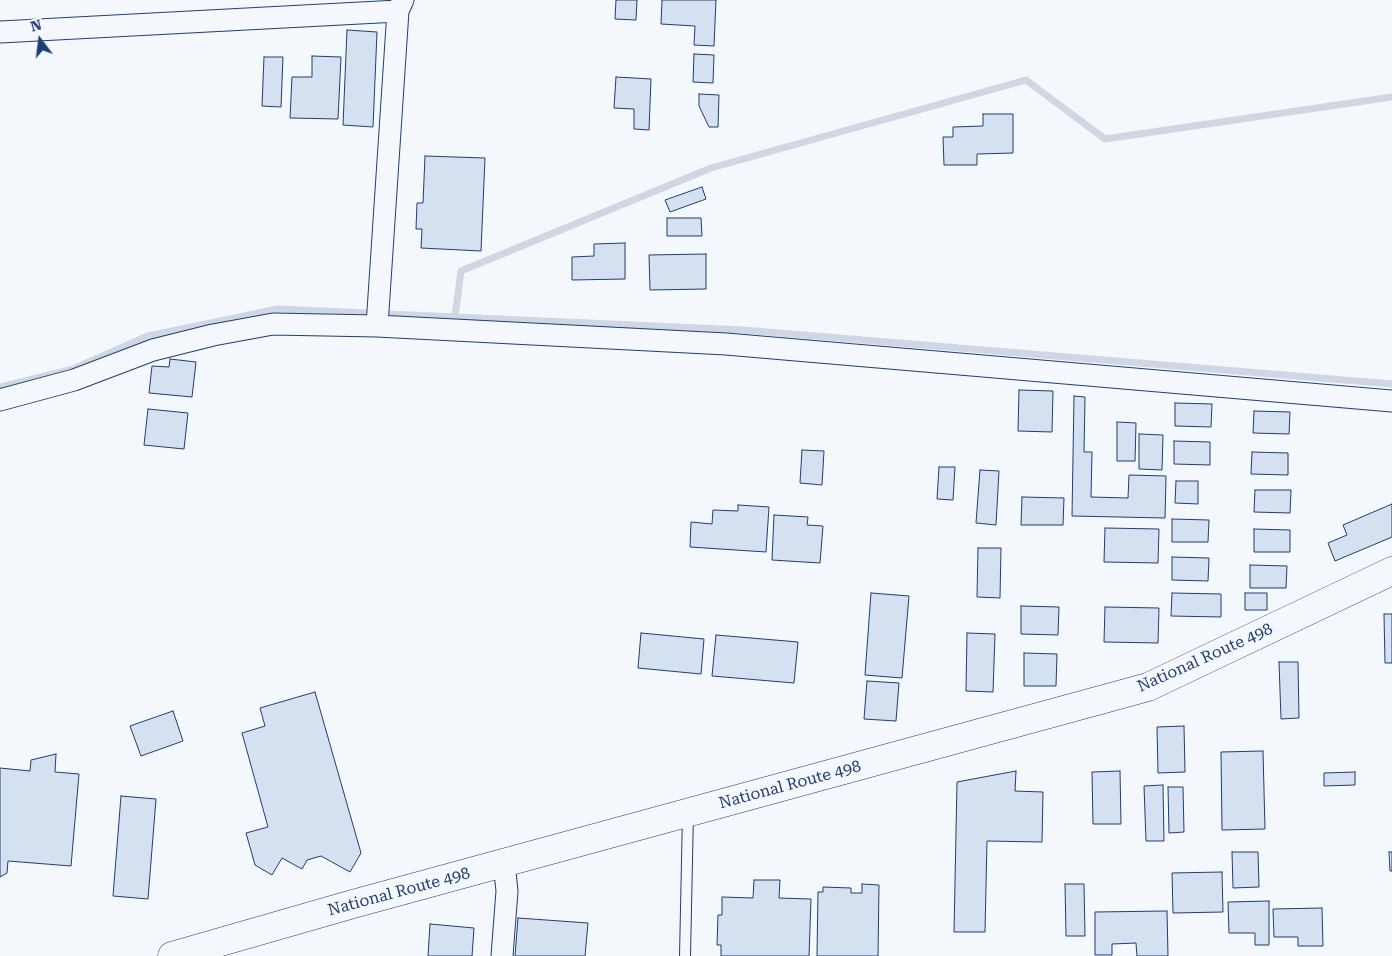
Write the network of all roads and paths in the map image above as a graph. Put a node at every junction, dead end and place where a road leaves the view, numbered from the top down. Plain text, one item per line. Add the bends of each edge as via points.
1 (400, 6) edge
2 (0, 32) edge
3 (377, 326) junction
4 (0, 400) edge
5 (1392, 401) edge
6 (1392, 572) edge
7 (688, 812) junction
8 (504, 863) junction
9 (172, 956) edge
10 (502, 956) edge
11 (686, 956) edge

1 - 2 street
1 - 3 street
3 - 4 street via 273,324 213,335 153,350 74,380
3 - 5 street via 726,344
6 - 7 highway, National Route 498 via 1148,687
7 - 8 highway, National Route 498
7 - 11 lane
8 - 9 highway, National Route 498
8 - 10 street via 507,891

